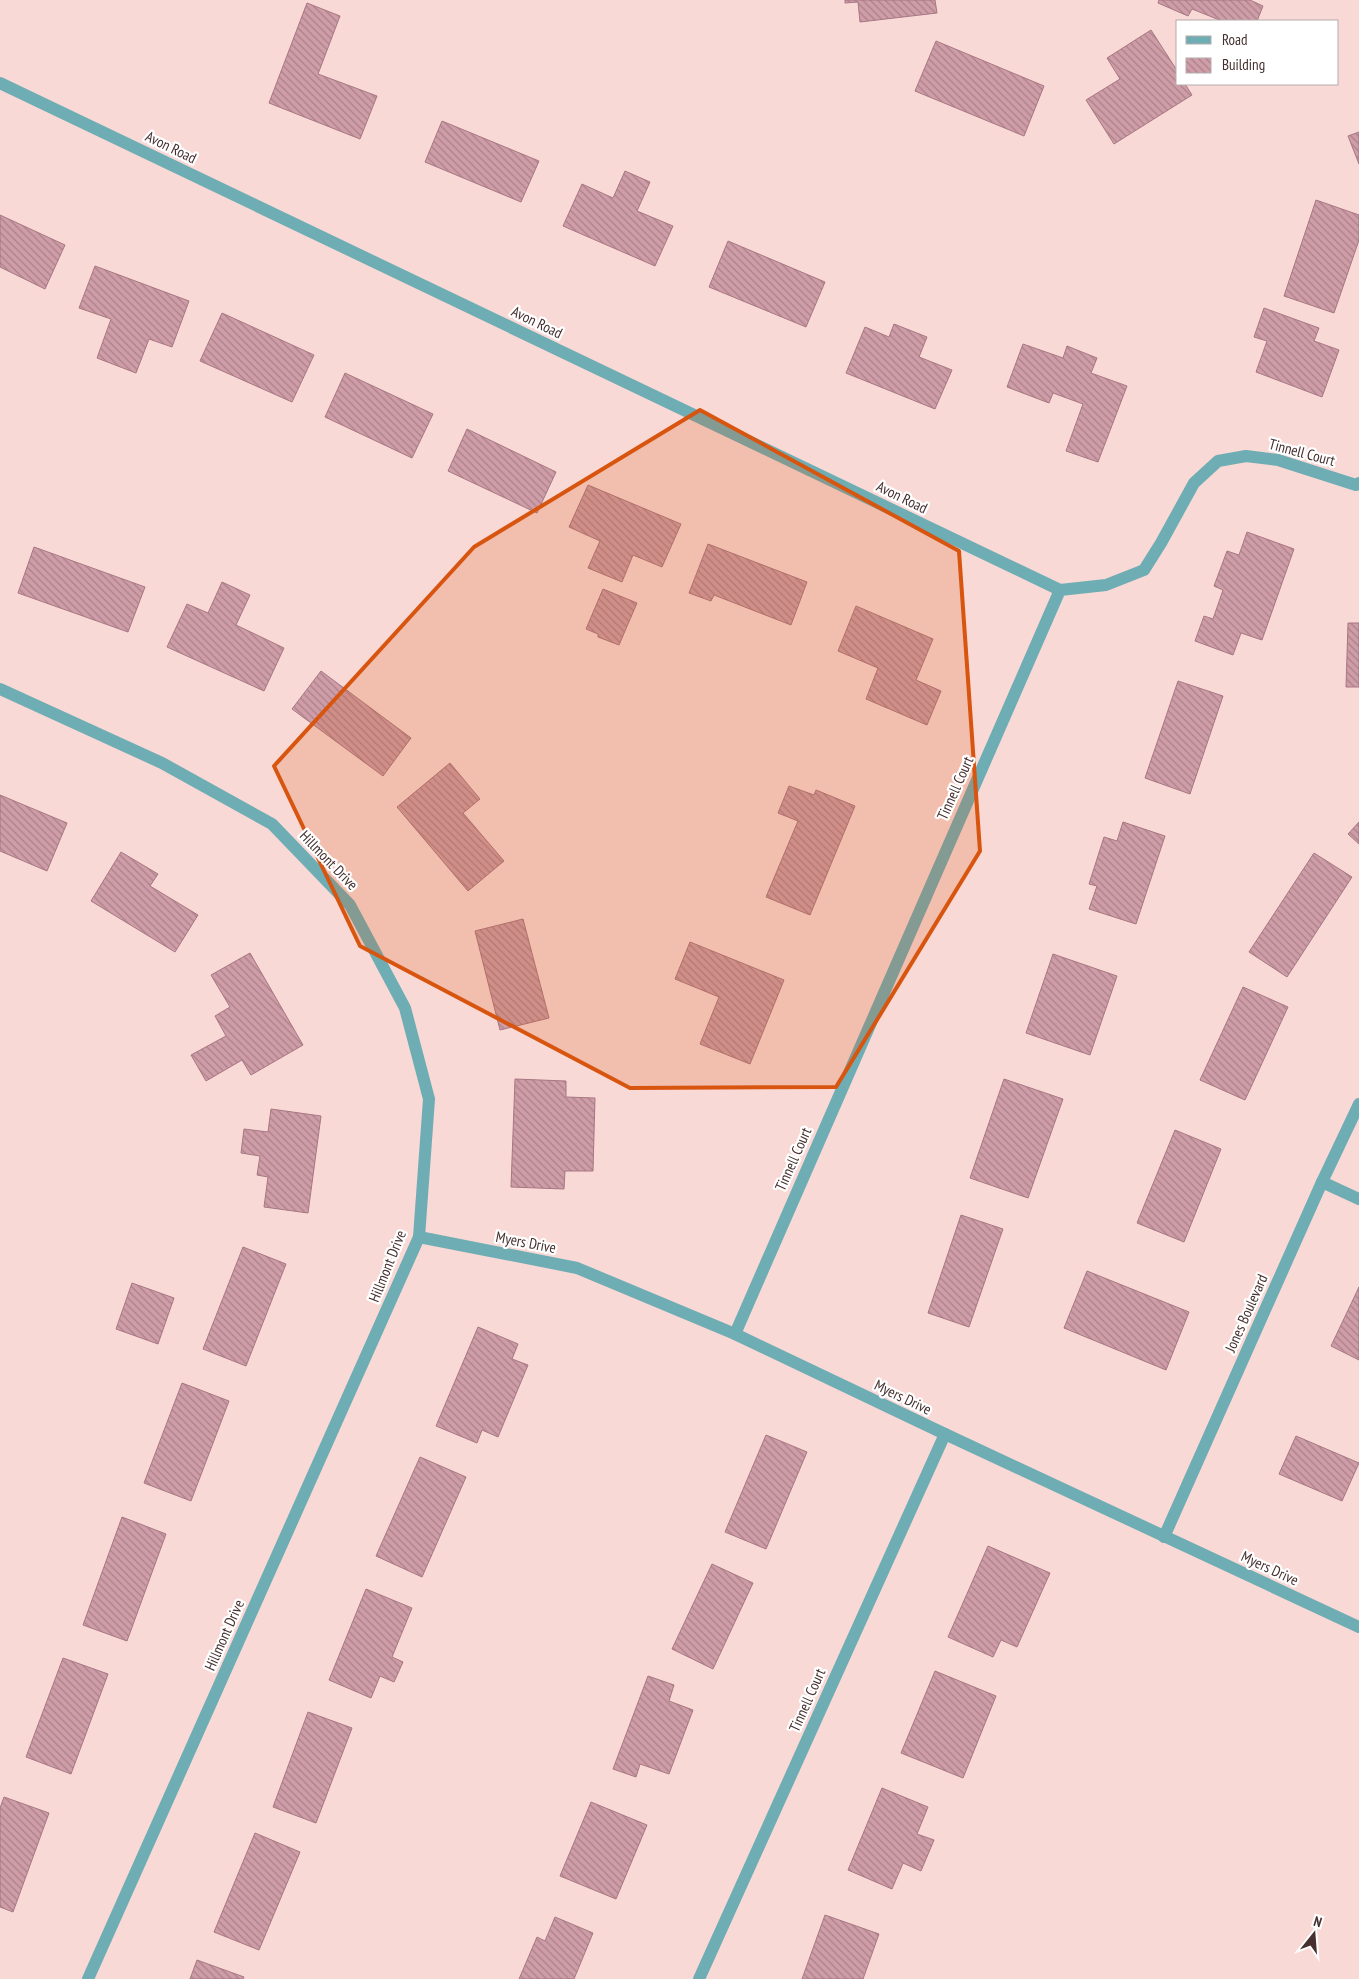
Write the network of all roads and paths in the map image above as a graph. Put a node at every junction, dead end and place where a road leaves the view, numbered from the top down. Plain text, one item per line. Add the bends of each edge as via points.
1 (0, 84) edge
2 (1359, 483) edge
3 (1060, 590) junction
4 (0, 689) edge
5 (1359, 1104) edge
6 (1322, 1182) junction
7 (1359, 1198) edge
8 (419, 1237) junction
9 (735, 1334) junction
10 (945, 1434) junction
11 (1164, 1537) junction
12 (1359, 1627) edge
13 (88, 1979) edge
14 (698, 1979) edge

1 - 3 street, Avon Road
2 - 3 street, Tinnell Court via 1278,460 1246,456 1218,461 1194,483 1144,570 1106,585
3 - 9 street, Tinnell Court
4 - 8 street, Hillmont Drive via 162,763 272,824 350,905 405,1008 429,1100
5 - 6 street, Jones Boulevard
6 - 7 street
6 - 11 street, Jones Boulevard
8 - 9 street, Myers Drive via 578,1268
8 - 13 street, Hillmont Drive
9 - 10 street, Myers Drive
10 - 11 street, Myers Drive
10 - 14 street, Tinnell Court
11 - 12 street, Myers Drive

